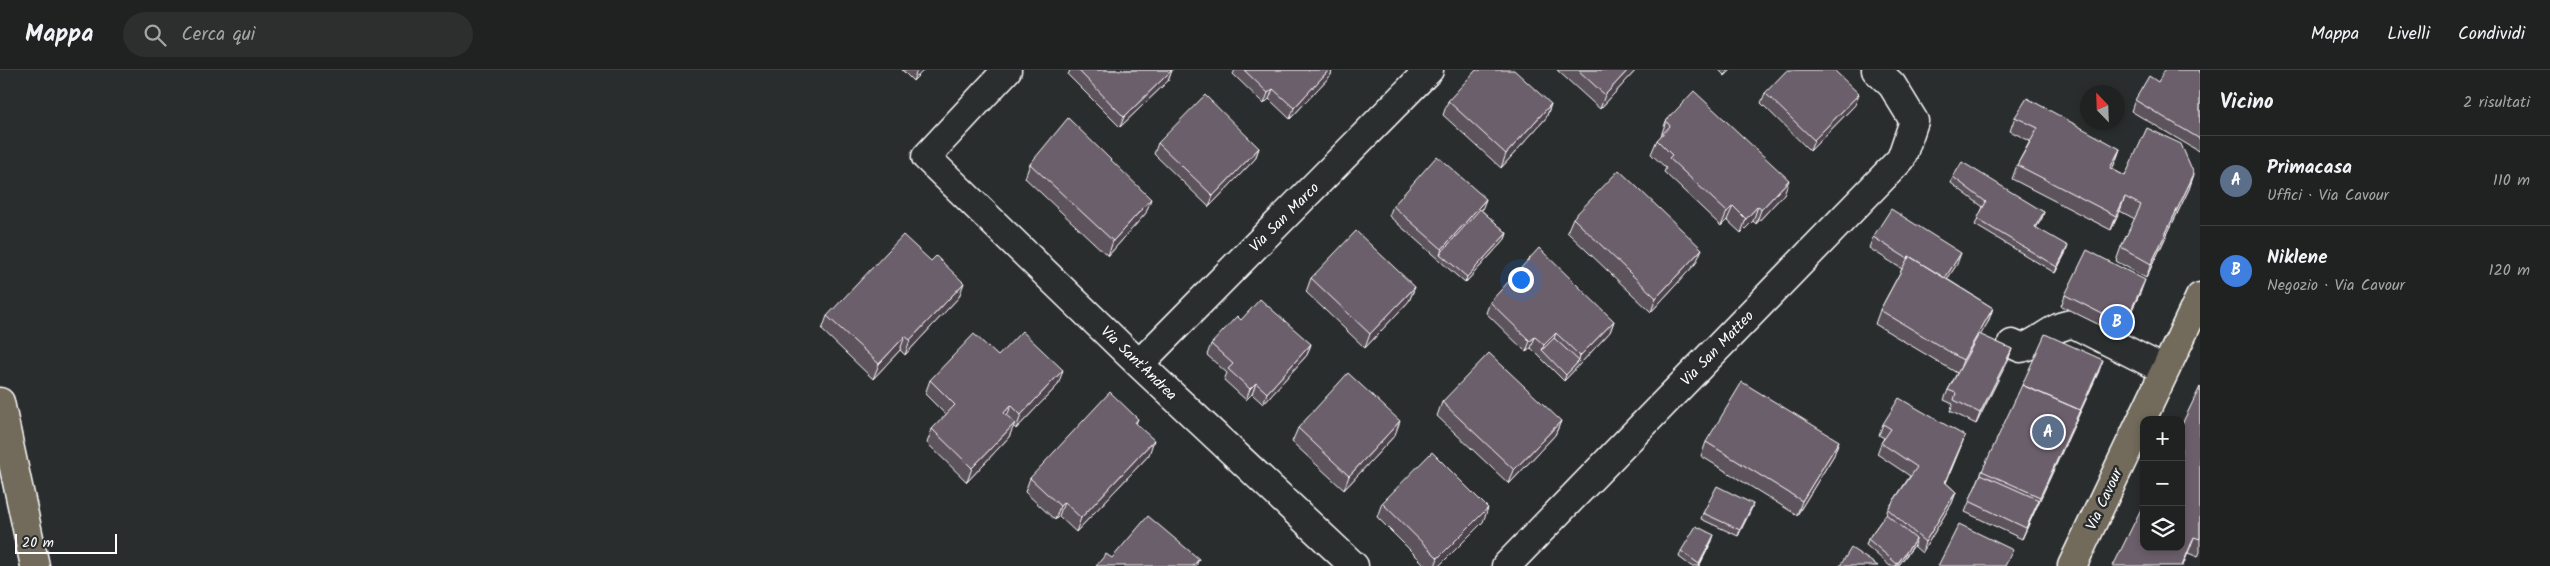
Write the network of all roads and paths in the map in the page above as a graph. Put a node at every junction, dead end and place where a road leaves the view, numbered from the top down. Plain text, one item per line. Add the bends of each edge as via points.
1 (1007, 70) edge
2 (1429, 70) edge
3 (1876, 70) edge
4 (2200, 297) edge
5 (2012, 344) dead end
6 (1139, 364) junction
7 (2165, 370) junction
8 (0, 402) edge
9 (35, 566) edge
10 (1354, 566) edge
11 (1506, 566) edge
12 (2072, 566) edge

1 - 6 street, Via Sant'Andrea via 926,157
2 - 6 street, Via San Marco
3 - 11 street, Via San Matteo via 1892,86 1914,121 1901,159
4 - 7 main road, Via Cavour
5 - 7 street via 2021,348 2033,345 2054,328 2074,324
6 - 10 street, Via Sant'Andrea
7 - 12 main road, Via Cavour
8 - 9 main road

